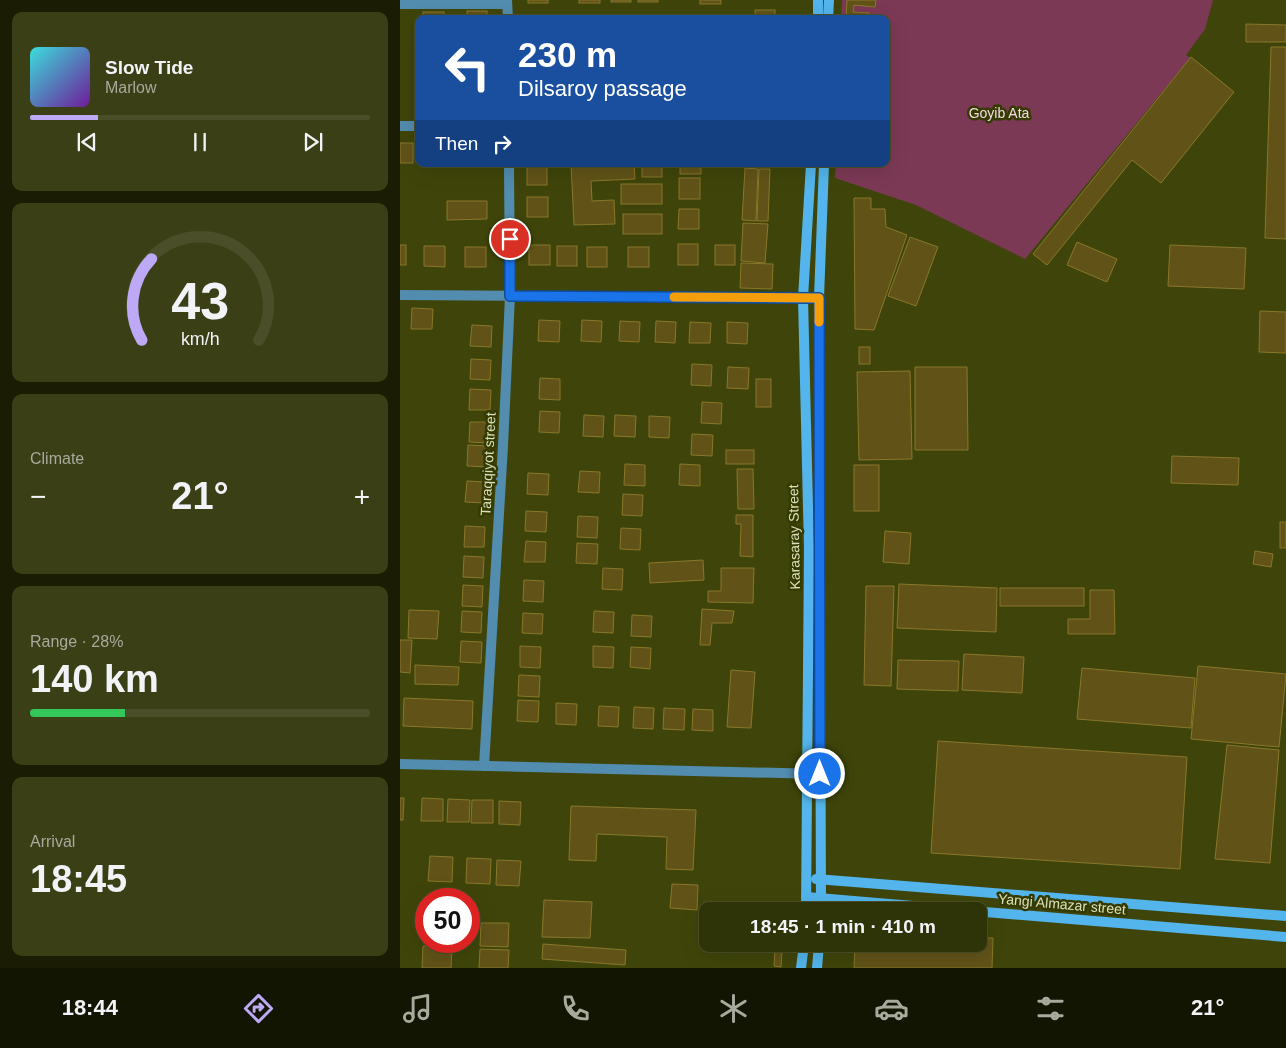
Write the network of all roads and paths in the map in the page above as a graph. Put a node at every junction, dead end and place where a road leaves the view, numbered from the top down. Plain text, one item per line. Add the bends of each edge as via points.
1 (818, 0) edge
2 (829, 0) edge
3 (507, 2) edge
4 (400, 4) edge
5 (508, 15) edge
6 (818, 15) edge
7 (828, 15) edge
8 (400, 126) edge
9 (415, 126) edge
10 (509, 167) edge
11 (811, 167) edge
12 (824, 167) edge
13 (400, 295) edge
14 (510, 296) junction
15 (803, 298) junction
16 (819, 298) junction
17 (400, 764) edge
18 (484, 766) junction
19 (807, 774) junction
20 (820, 774) junction
21 (806, 878) junction
22 (821, 880) junction
23 (806, 897) junction
24 (821, 898) junction
25 (806, 902) edge
26 (821, 902) edge
27 (1286, 916) edge
28 (1286, 937) edge
29 (803, 952) edge
30 (818, 952) edge
31 (801, 968) edge
32 (816, 968) edge

1 - 6 main road
2 - 7 main road
3 - 4 street
3 - 5 street
8 - 9 street
10 - 14 street, Taraqqiyot street
11 - 15 main road, Karasaray Street
12 - 16 main road, Karasaray Street
13 - 14 street
14 - 15 street
14 - 18 street, Taraqqiyot street
15 - 16 street
15 - 19 main road, Karasaray Street via 809,548
16 - 20 main road, Karasaray Street
17 - 18 street
18 - 19 street
19 - 20 street
19 - 21 main road, Karasaray Street
20 - 22 main road, Karasaray Street
21 - 22 main road, Yangi Almazar street
21 - 23 main road, Karasaray Street
22 - 24 main road, Karasaray Street
22 - 27 main road, Yangi Almazar street
23 - 24 main road, Yangi Almazar street
23 - 25 main road, Karasaray Street
24 - 26 main road, Karasaray Street
24 - 28 main road, Yangi Almazar street
29 - 31 main road
30 - 32 main road

